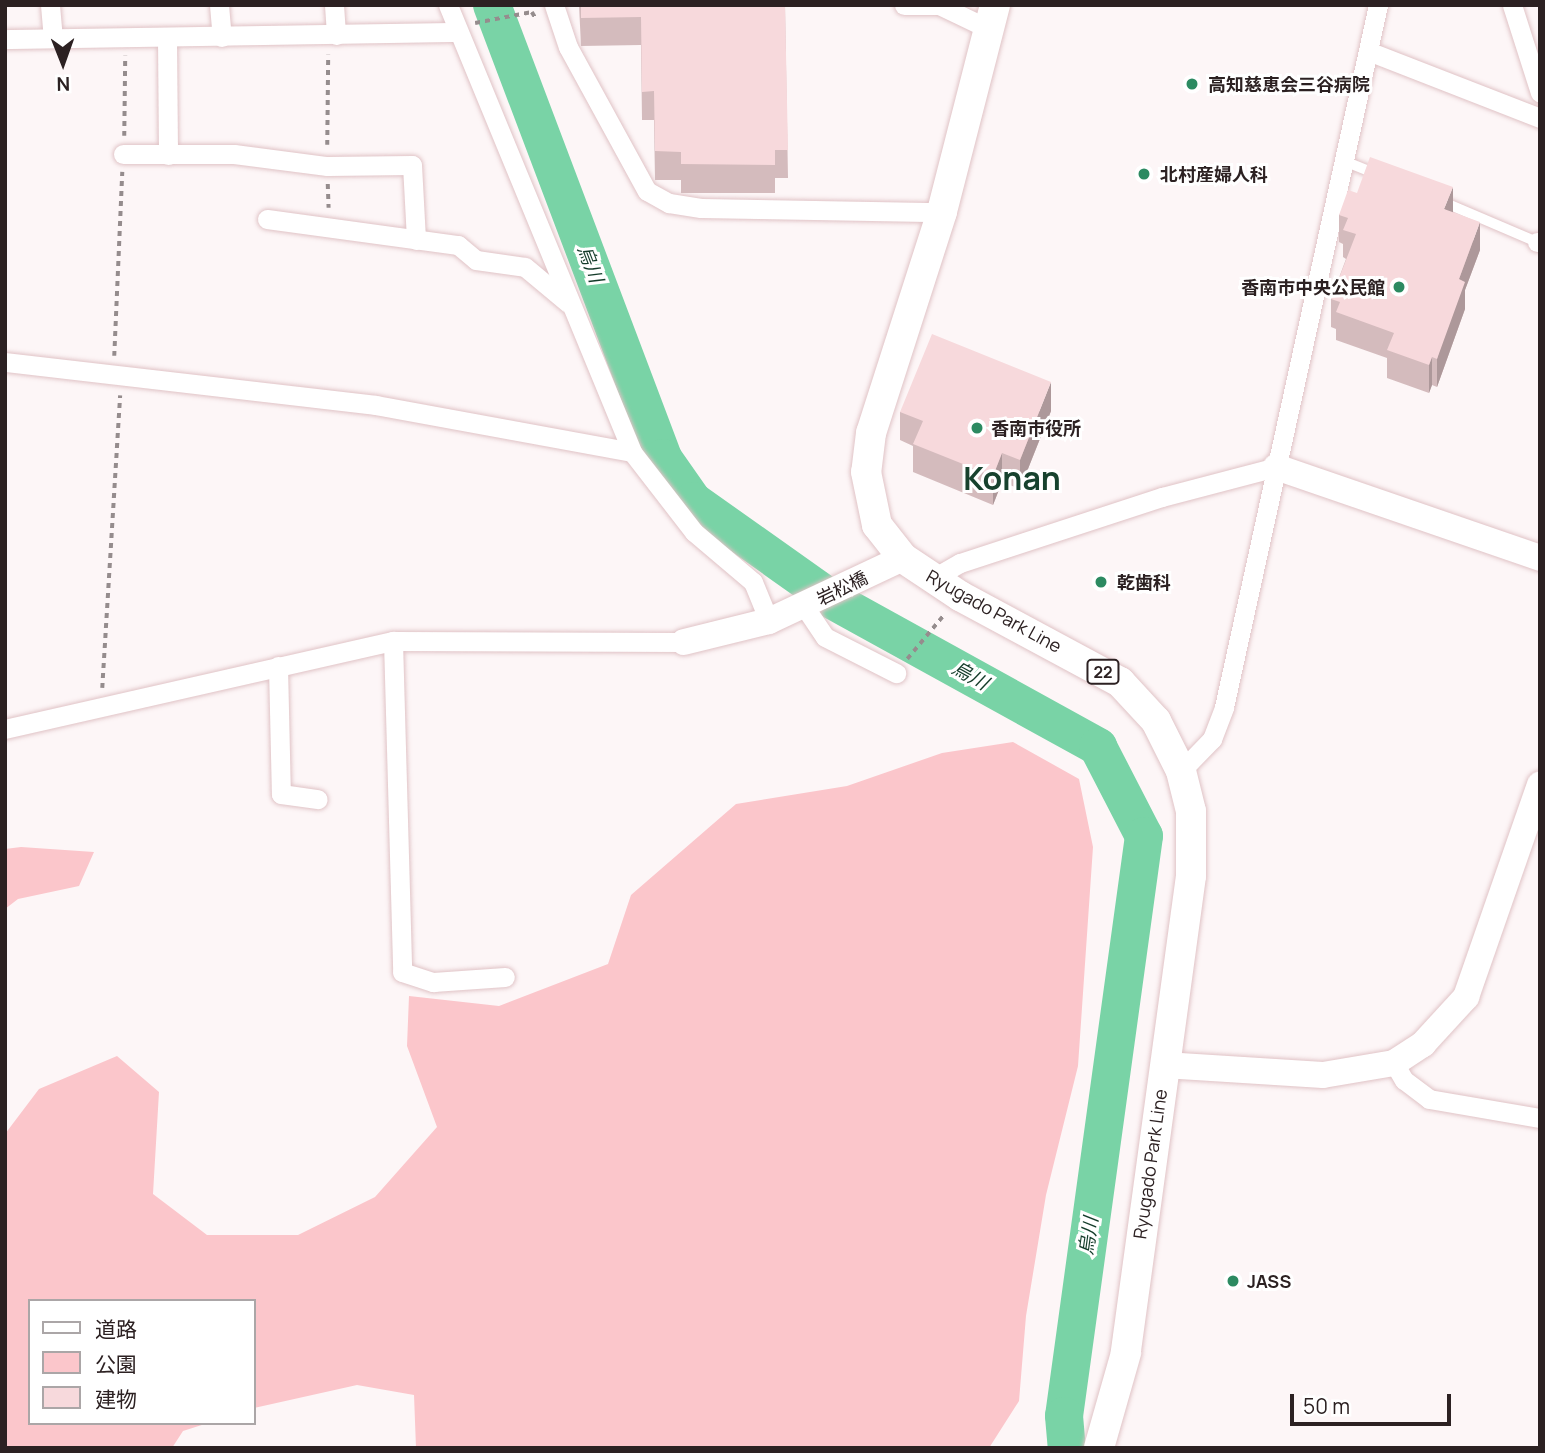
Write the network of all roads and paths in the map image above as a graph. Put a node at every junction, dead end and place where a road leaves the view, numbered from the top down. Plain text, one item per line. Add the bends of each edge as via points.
1 (50, 5) edge
2 (219, 5) edge
3 (334, 5) edge
4 (448, 5) edge
5 (554, 5) edge
6 (904, 5) edge
7 (929, 5) edge
8 (939, 5) edge
9 (1378, 5) edge
10 (1512, 5) edge
11 (532, 12) dead end
12 (992, 17) edge
13 (457, 29) junction
14 (332, 35) junction
15 (222, 37) junction
16 (5, 38) edge
17 (53, 38) junction
18 (126, 38) junction
19 (167, 38) junction
20 (1368, 51) junction
21 (1540, 93) edge
22 (1540, 118) edge
23 (123, 155) junction
24 (168, 155) junction
25 (1344, 161) junction
26 (327, 166) junction
27 (1383, 177) edge
28 (1434, 198) edge
29 (942, 212) junction
30 (267, 219) dead end
31 (330, 228) junction
32 (416, 240) junction
33 (1538, 242) edge
34 (572, 306) junction
35 (5, 362) edge
36 (117, 377) junction
37 (632, 452) junction
38 (1276, 467) junction
39 (1540, 558) edge
40 (891, 564) junction
41 (932, 579) junction
42 (804, 606) junction
43 (947, 612) dead end
44 (769, 621) junction
45 (393, 641) junction
46 (684, 642) joint
47 (902, 665) joint
48 (278, 666) junction
49 (101, 704) junction
50 (5, 729) edge
51 (1181, 771) junction
52 (1540, 785) edge
53 (318, 799) dead end
54 (1534, 825) edge
55 (505, 976) dead end
56 (1394, 1063) junction
57 (1164, 1065) junction
58 (1540, 1118) edge
59 (1103, 1445) edge

1 - 17 street
2 - 15 street
3 - 14 street
4 - 13 street
5 - 29 street via 568,47 647,191 669,203 701,208
6 - 7 street
7 - 8 street
8 - 12 street
9 - 20 street
10 - 21 street
11 - 13 path
12 - 29 main road, Ryugado Park Line / 22
13 - 14 street
13 - 34 street
14 - 15 street
14 - 26 path
15 - 19 street
16 - 17 street
17 - 18 street
18 - 19 street
18 - 23 path
19 - 24 street
20 - 22 street
20 - 25 street
23 - 24 street
23 - 36 path
24 - 26 street via 233,154
25 - 27 lane
25 - 38 street
26 - 31 path
26 - 32 street via 412,165
28 - 33 lane
29 - 40 main road, Ryugado Park Line / 22 via 871,433 866,472
30 - 31 street
31 - 32 street
32 - 34 street via 458,245 476,260 525,267
34 - 37 street
35 - 36 street
36 - 37 street via 376,405
36 - 49 path
37 - 44 street via 694,532 753,582
38 - 39 street
38 - 41 street via 1162,497 960,563
38 - 51 street via 1224,707 1213,738
40 - 41 main road, Ryugado Park Line / 22
40 - 42 street, 岩松橋
41 - 51 main road, Ryugado Park Line / 22 via 1120,682 1156,721
42 - 44 street, 岩松橋
42 - 47 street via 825,637
43 - 47 path
44 - 46 street, 岩松橋
45 - 46 street
45 - 48 street
45 - 55 street via 402,972 433,982
48 - 49 street
48 - 53 street via 281,794
49 - 50 street
51 - 57 main road, Ryugado Park Line / 22 via 1191,811 1191,876
52 - 54 street
54 - 56 street via 1466,996 1423,1044
56 - 57 street via 1323,1075
56 - 58 street via 1404,1080 1429,1099
57 - 59 main road, Ryugado Park Line / 22 via 1126,1353

